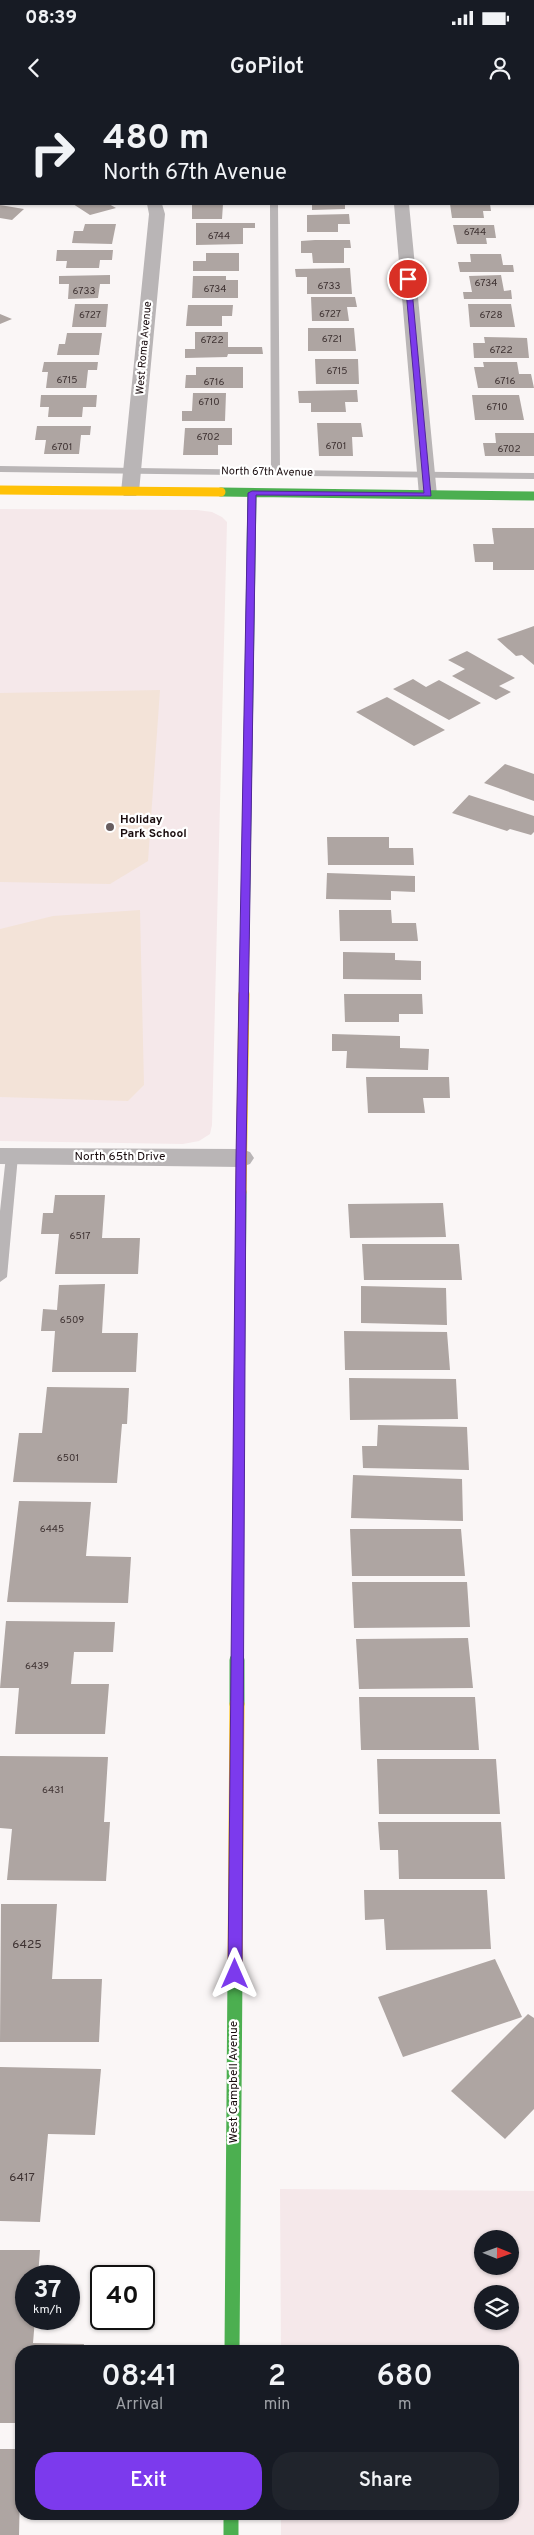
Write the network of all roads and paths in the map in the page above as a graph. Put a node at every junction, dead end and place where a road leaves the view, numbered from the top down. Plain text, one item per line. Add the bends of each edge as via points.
1 (155, 205) edge
2 (274, 205) edge
3 (401, 205) edge
4 (0, 468) edge
5 (133, 470) junction
6 (276, 473) junction
7 (427, 475) junction
8 (534, 476) edge
9 (0, 490) edge
10 (130, 492) junction
11 (252, 493) junction
12 (428, 495) junction
13 (534, 496) edge
14 (6, 1156) edge
15 (241, 1158) junction
16 (0, 1277) edge
17 (232, 2345) edge
18 (231, 2520) edge
19 (231, 2535) edge

1 - 5 street, West Roma Avenue via 157,214
2 - 6 lane
3 - 7 street
4 - 5 lane, North 67th Avenue
5 - 6 lane, North 67th Avenue
5 - 10 street, West Roma Avenue
6 - 7 lane, North 67th Avenue
7 - 8 lane, North 67th Avenue
7 - 12 street
9 - 10 street, North 67th Avenue
10 - 11 street, North 67th Avenue
11 - 12 street, North 67th Avenue
11 - 15 street, West Campbell Avenue
12 - 13 street, North 67th Avenue
14 - 15 street, North 65th Drive
14 - 16 lane
15 - 17 street, West Campbell Avenue
18 - 19 street

